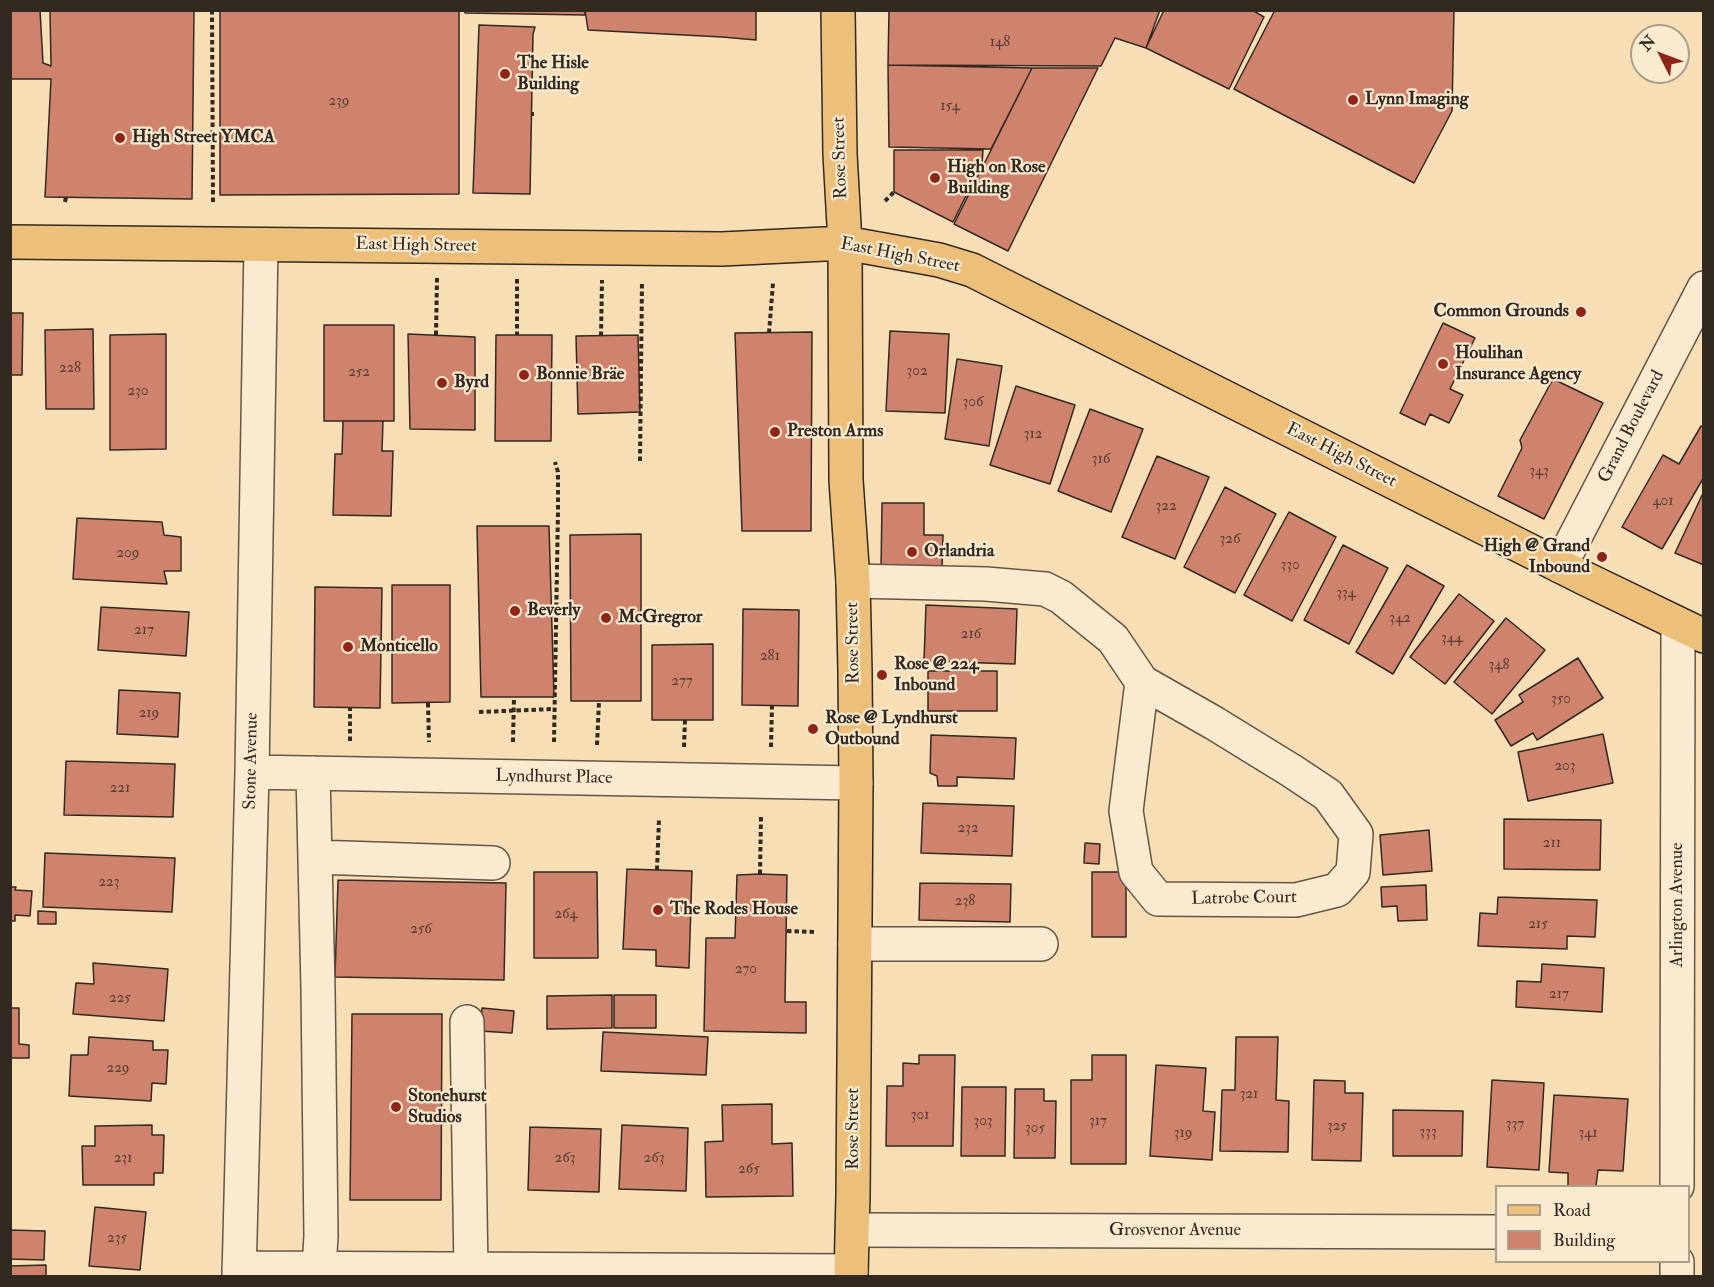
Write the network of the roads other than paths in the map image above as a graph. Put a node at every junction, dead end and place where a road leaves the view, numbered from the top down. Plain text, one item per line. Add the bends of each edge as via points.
1 (838, 10) edge
2 (10, 242) edge
3 (845, 243) junction
4 (261, 245) junction
5 (1704, 288) edge
6 (1560, 566) junction
7 (853, 581) junction
8 (1691, 630) edge
9 (1142, 682) junction
10 (252, 772) junction
11 (312, 773) junction
12 (856, 783) junction
13 (315, 857) junction
14 (493, 863) dead end
15 (855, 944) junction
16 (1041, 944) dead end
17 (467, 1022) dead end
18 (1677, 1185) edge
19 (853, 1230) junction
20 (1495, 1232) edge
21 (320, 1269) junction
22 (471, 1271) junction
23 (239, 1272) edge
24 (851, 1274) edge

1 - 3 main road, Rose Street
2 - 4 main road, East High Street
3 - 4 main road, East High Street via 722,249
3 - 6 main road, East High Street via 972,270
3 - 7 main road, Rose Street via 846,480
4 - 10 street, Stone Avenue
5 - 6 street, Grand Boulevard
6 - 8 main road, East High Street
7 - 9 street, Latrobe Court via 1045,589 1061,597 1113,639
7 - 12 main road, Rose Street
8 - 18 street, Arlington Avenue
9 - 9 street, Latrobe Court via 1328,795 1356,834 1353,872 1337,890 1296,900 1158,899 1136,872 1126,811
10 - 11 street, Lyndhurst Place
10 - 23 street, Stone Avenue
11 - 12 street, Lyndhurst Place
11 - 13 street
12 - 15 main road, Rose Street
13 - 14 street
13 - 21 street
15 - 16 street
15 - 19 main road, Rose Street
17 - 22 street
19 - 20 street, Grosvenor Avenue
19 - 24 main road, Rose Street
21 - 22 street
21 - 23 street
22 - 24 street

